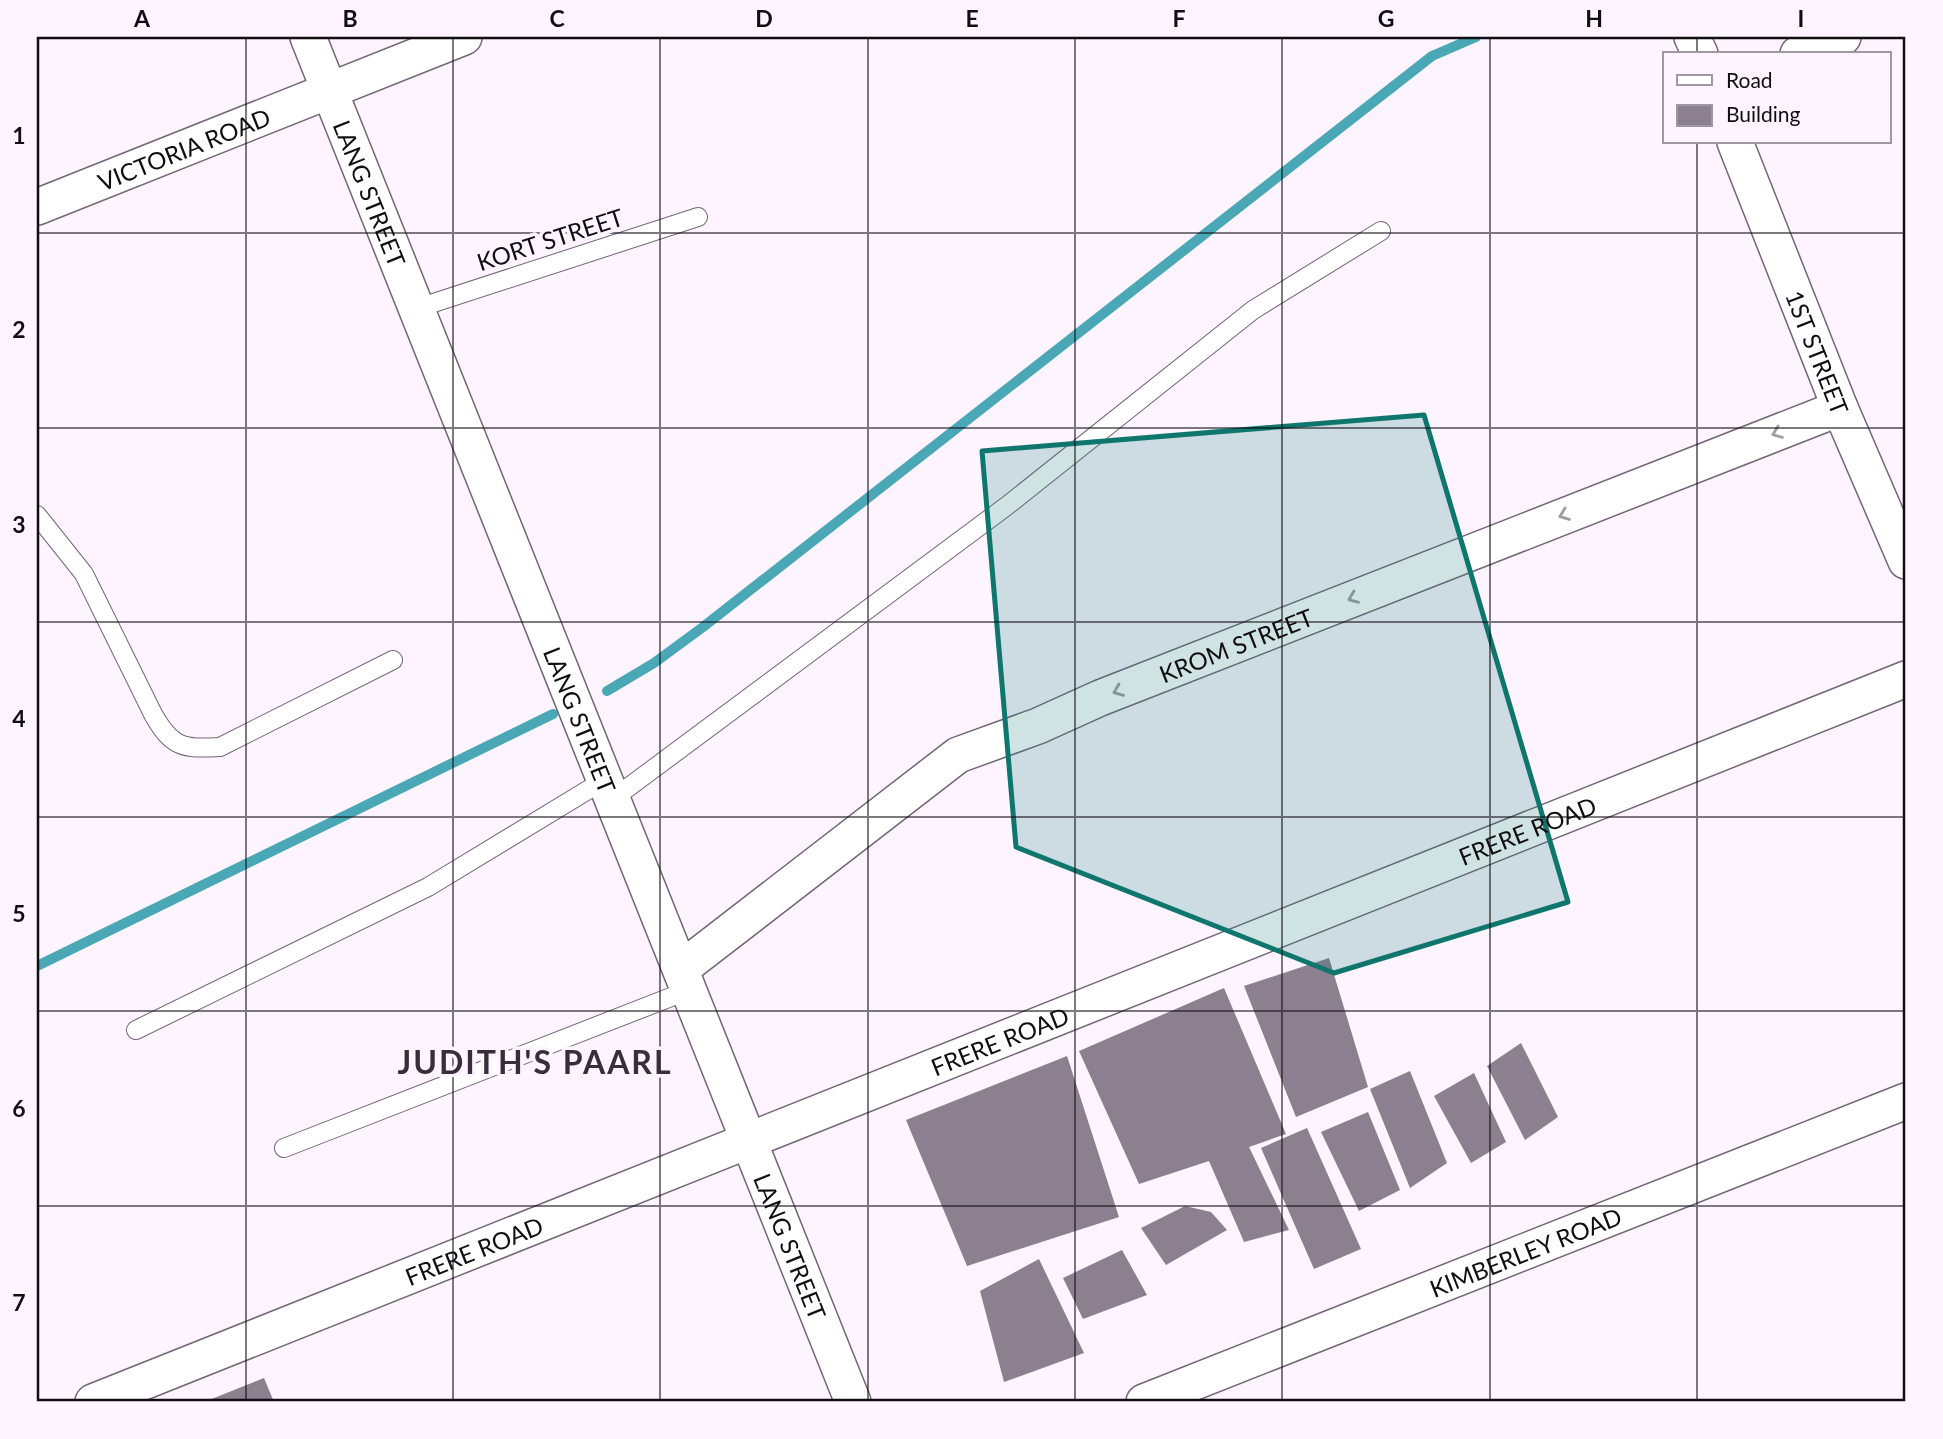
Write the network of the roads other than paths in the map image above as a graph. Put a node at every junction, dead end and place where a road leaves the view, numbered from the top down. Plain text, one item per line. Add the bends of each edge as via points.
1 (309, 37) edge
2 (464, 37) edge
3 (1843, 37) edge
4 (1803, 52) edge
5 (330, 90) junction
6 (1736, 144) edge
7 (37, 207) edge
8 (698, 217) dead end
9 (1381, 231) dead end
10 (418, 308) junction
11 (1840, 408) junction
12 (1897, 511) edge
13 (37, 515) edge
14 (1906, 561) edge
15 (393, 660) dead end
16 (1906, 679) edge
17 (610, 788) junction
18 (685, 979) junction
19 (136, 1030) dead end
20 (1906, 1101) edge
21 (750, 1142) junction
22 (284, 1148) dead end
23 (93, 1402) edge
24 (853, 1402) edge
25 (1144, 1402) edge

1 - 5 street, LANG STREET
2 - 5 street, VICTORIA ROAD
3 - 4 street
5 - 7 street, VICTORIA ROAD
5 - 10 street, LANG STREET
6 - 11 street, 1ST STREET
8 - 10 lane, KORT STREET
9 - 17 lane via 1253,310 1008,505
10 - 17 street, LANG STREET
11 - 12 street, 1ST STREET
11 -> 18 street, KROM STREET via 958,755
12 - 14 street, 1ST STREET
13 - 15 lane via 84,574 153,714 165,735 178,745 220,747
16 - 21 street, FRERE ROAD
17 - 18 street, LANG STREET
17 - 19 lane via 428,887
18 - 21 street, LANG STREET
18 - 22 lane
20 - 25 street, KIMBERLEY ROAD
21 - 23 street, FRERE ROAD
21 - 24 street, LANG STREET

